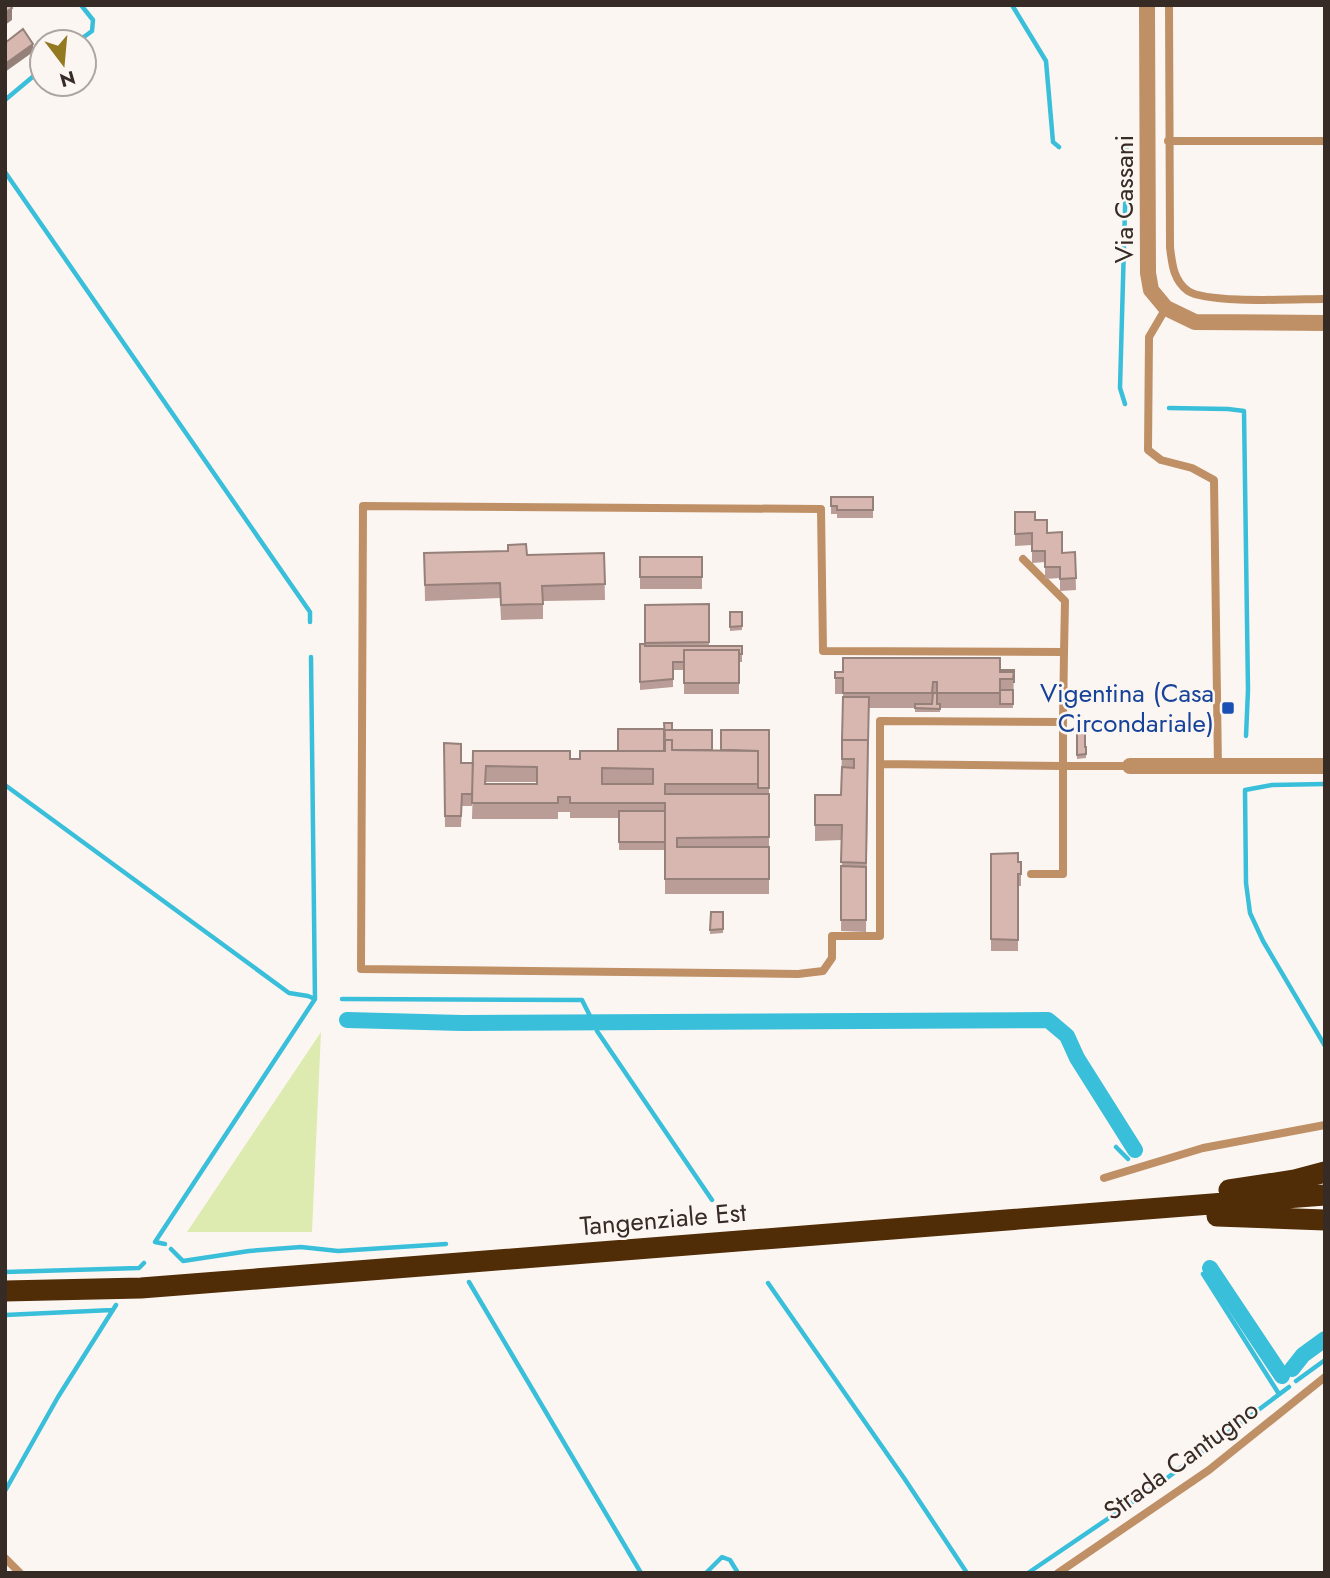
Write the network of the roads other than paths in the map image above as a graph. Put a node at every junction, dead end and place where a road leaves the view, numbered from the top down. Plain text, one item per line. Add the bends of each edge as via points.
1 (1147, 5) edge
2 (1168, 5) edge
3 (1168, 141) junction
4 (1325, 141) edge
5 (1325, 299) edge
6 (1167, 308) junction
7 (1325, 323) edge
8 (1023, 559) dead end
9 (1064, 652) junction
10 (1063, 722) junction
11 (880, 764) junction
12 (1063, 766) junction
13 (1130, 766) joint
14 (1325, 766) edge
15 (1218, 768) junction
16 (1031, 874) dead end
17 (1325, 1125) edge
18 (1325, 1172) edge
19 (1104, 1178) dead end
20 (1325, 1195) edge
21 (1061, 1215) junction
22 (1325, 1220) edge
23 (5, 1291) edge
24 (1325, 1377) edge
25 (5, 1558) edge
26 (20, 1573) edge
27 (1058, 1573) edge

1 - 6 street, Via Cassani via 1148,273 1152,290
2 - 3 lane
3 - 4 lane
3 - 5 lane via 1170,247 1174,273 1187,290 1205,298
6 - 7 street via 1195,322
6 - 15 lane via 1149,337 1148,450 1161,460 1214,480
8 - 9 lane via 1065,600
9 - 10 lane
9 - 11 lane via 823,651 821,509 363,506 361,970 823,971 832,958 832,936 880,936
10 - 11 lane via 880,721
10 - 12 lane
11 - 12 lane
12 - 13 lane
12 - 16 lane via 1063,874
13 - 15 street
14 - 15 street
17 - 19 lane via 1203,1148
18 - 21 highway
20 - 21 highway, Tangenziale Est
21 - 22 highway via 1134,1220 1231,1215
21 - 23 highway, Tangenziale Est via 141,1288
24 - 27 lane, Strada Cantugno via 1209,1471
25 - 26 lane

